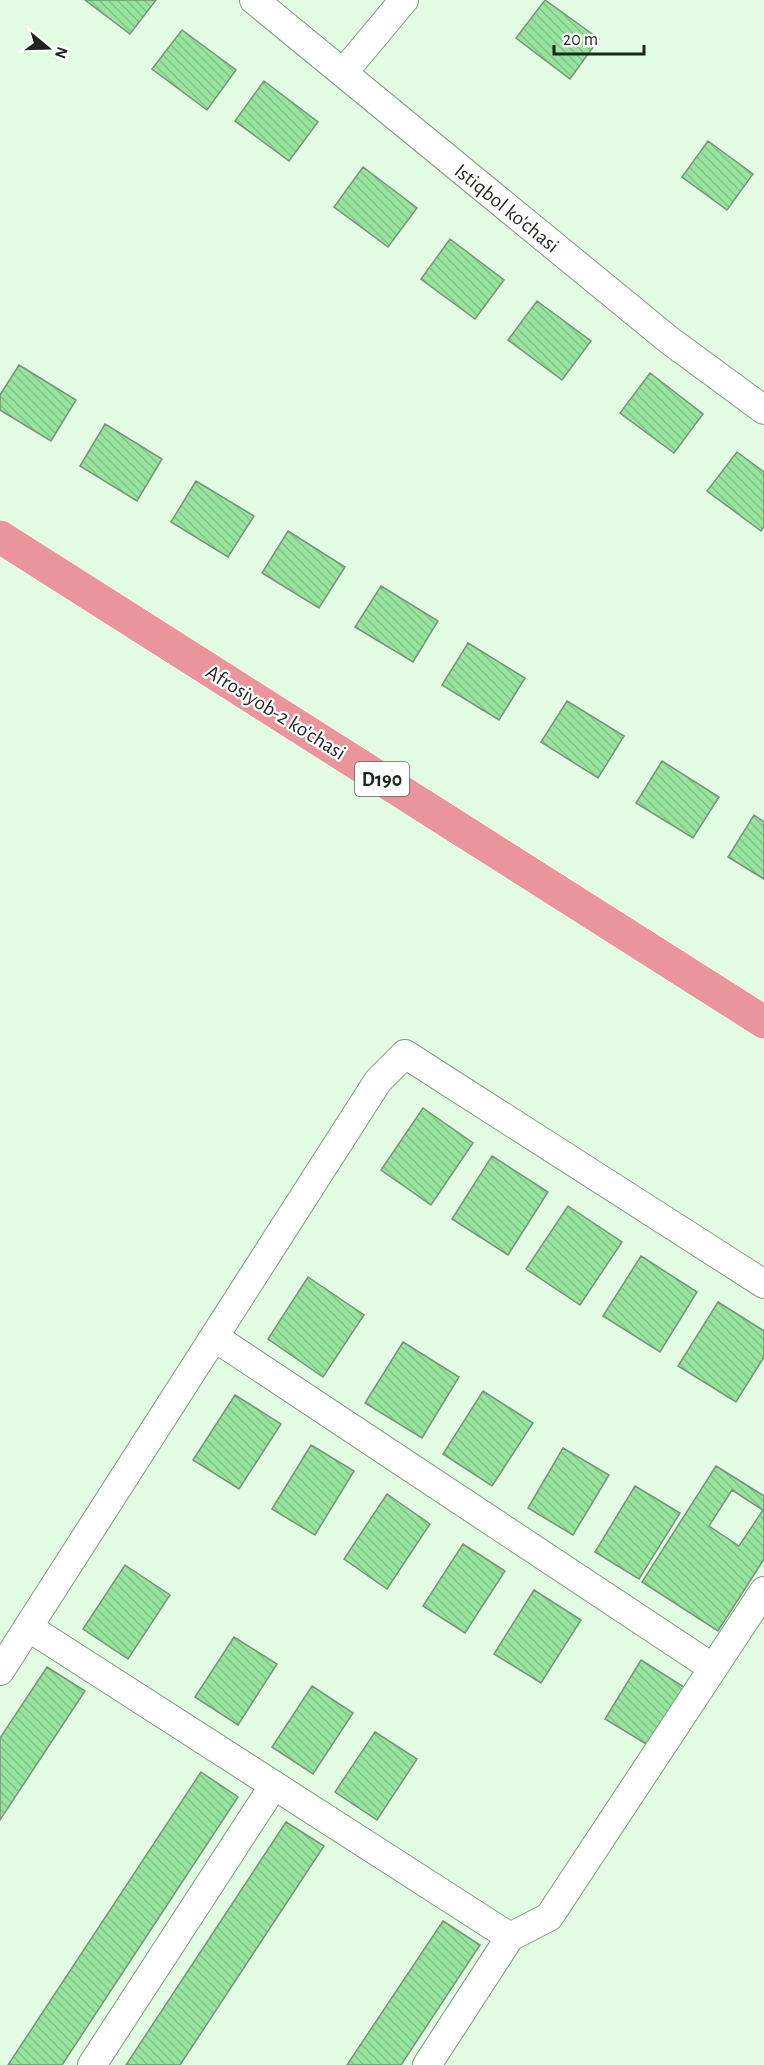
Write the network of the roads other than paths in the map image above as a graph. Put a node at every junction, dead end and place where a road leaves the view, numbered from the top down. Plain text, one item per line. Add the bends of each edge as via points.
1 (254, 0) edge
2 (404, 0) edge
3 (343, 73) junction
4 (764, 410) edge
5 (0, 537) edge
6 (764, 1022) edge
7 (764, 1284) edge
8 (214, 1337) junction
9 (764, 1591) edge
10 (28, 1627) junction
11 (713, 1668) junction
12 (0, 1671) edge
13 (274, 1785) junction
14 (510, 1937) junction
15 (93, 2065) edge
16 (427, 2065) edge

1 - 3 street, Istiqbol ko'chasi
2 - 3 street
3 - 4 street, Istiqbol ko'chasi via 669,340
5 - 6 main road, Afrosiyob-2 ko'chasi / D190
7 - 8 street via 405,1054 378,1081
8 - 10 street
8 - 11 street
9 - 11 street
10 - 12 street
10 - 13 street
11 - 14 street via 549,1917
13 - 14 street
13 - 15 street
14 - 16 street

